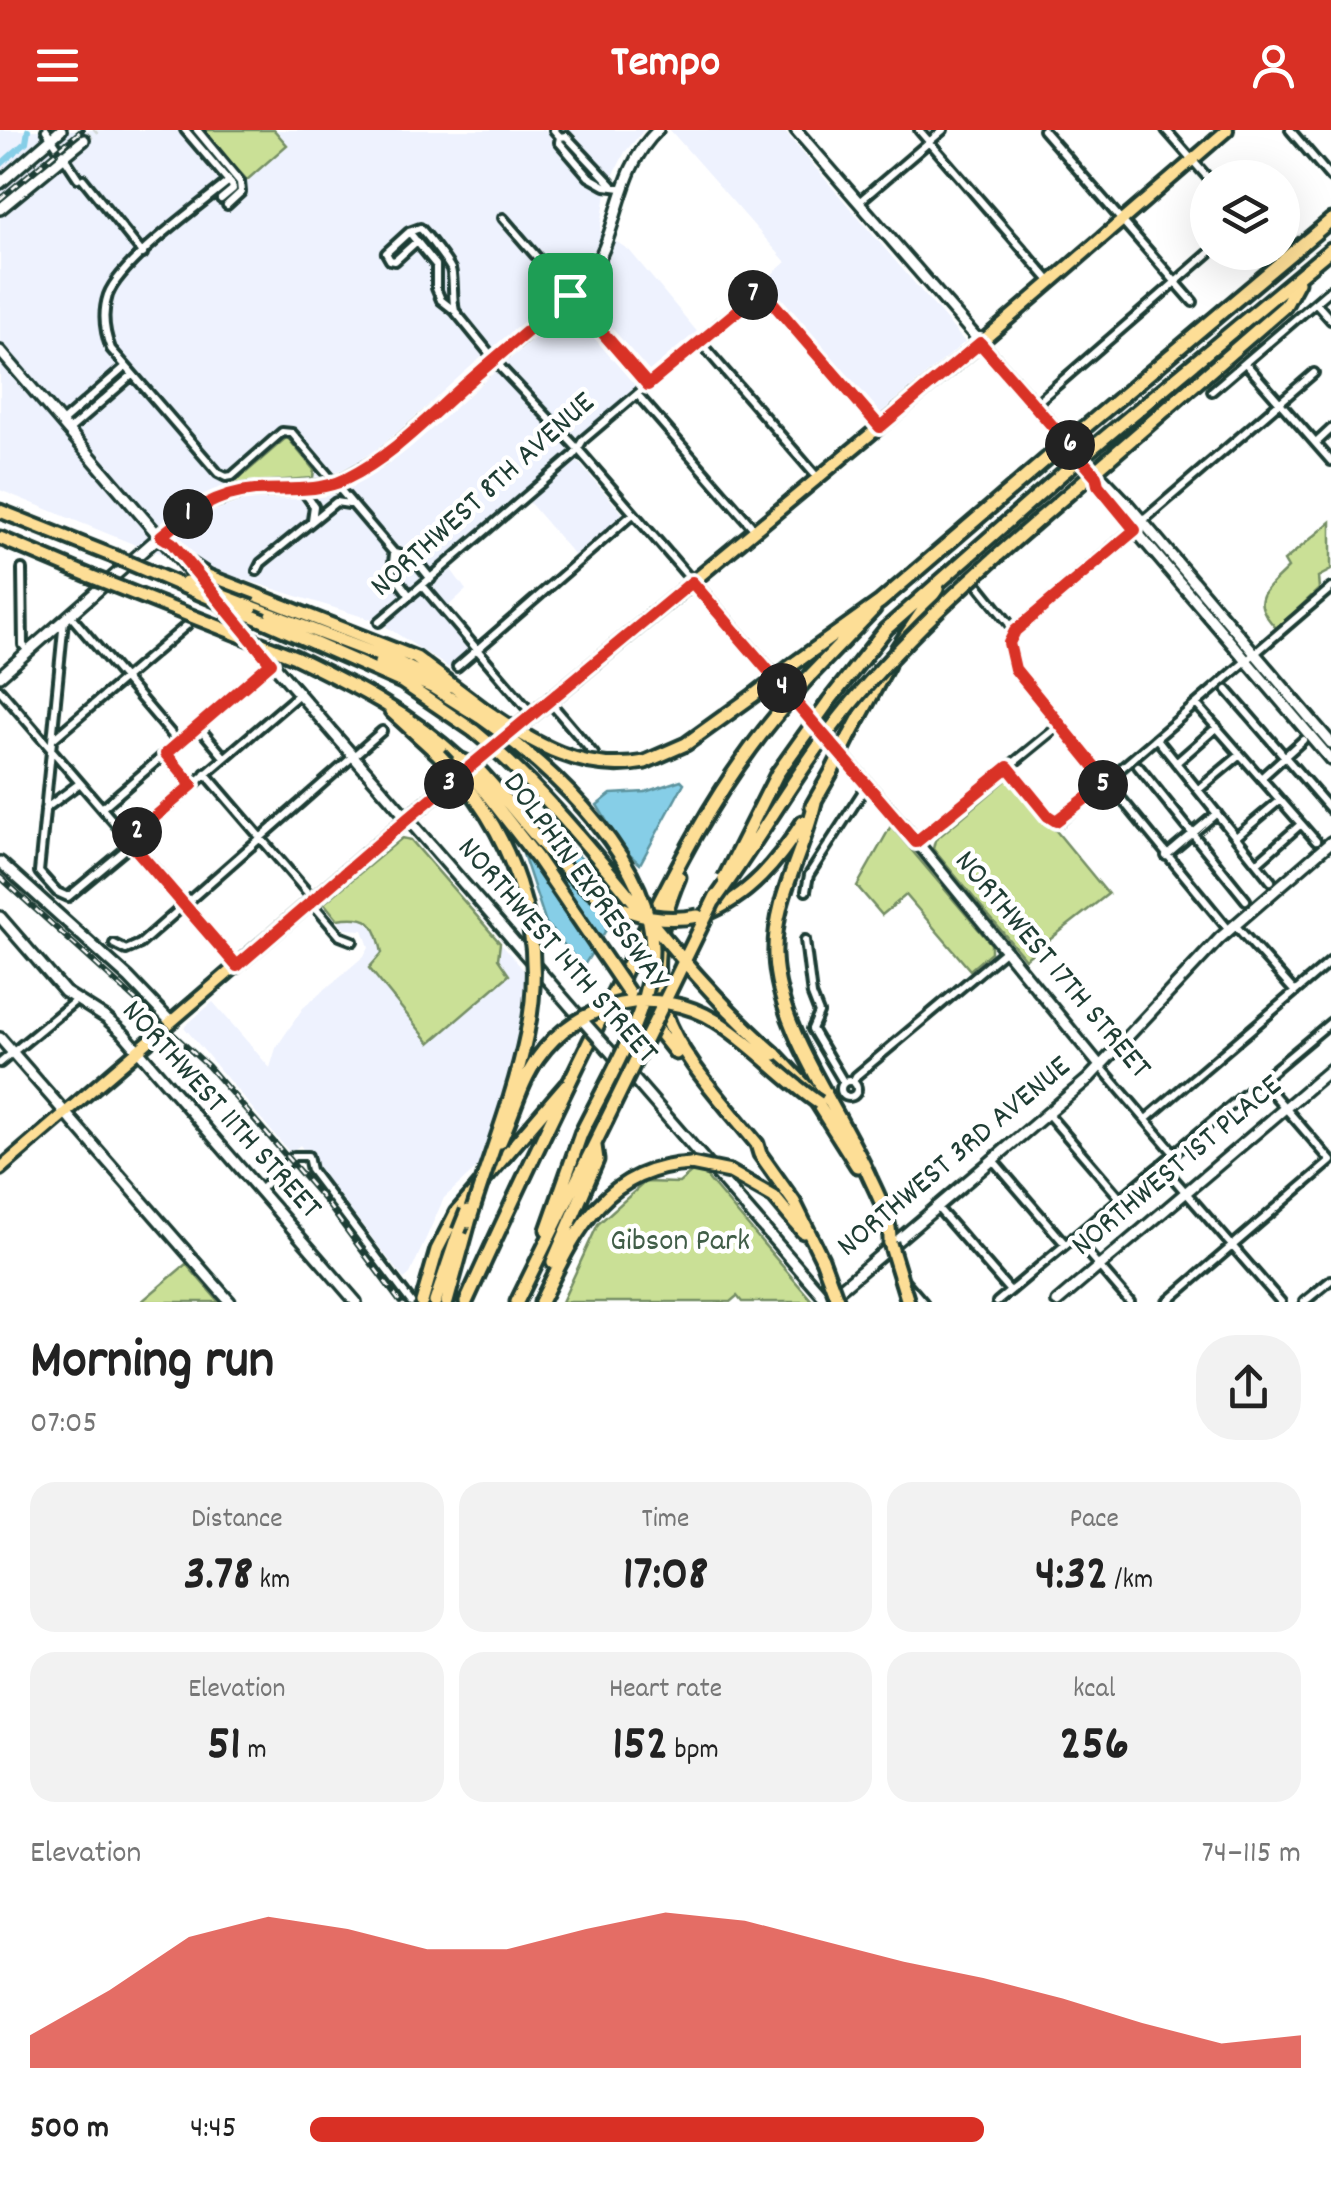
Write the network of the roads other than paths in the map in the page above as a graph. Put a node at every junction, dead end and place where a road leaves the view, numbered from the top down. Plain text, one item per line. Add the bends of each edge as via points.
1 (61, 130) edge
2 (184, 130) edge
3 (197, 130) edge
4 (658, 130) edge
5 (796, 130) edge
6 (919, 130) edge
7 (943, 130) edge
8 (1043, 130) edge
9 (1166, 130) edge
10 (1227, 130) edge
11 (1290, 130) edge
12 (557, 133) edge
13 (49, 134) edge
14 (84, 140) dead end
15 (929, 142) junction
16 (64, 158) junction
17 (1192, 160) joint
18 (1190, 162) edge
19 (1331, 178) edge
20 (229, 181) junction
21 (0, 182) edge
22 (617, 187) junction
23 (858, 202) junction
24 (0, 209) edge
25 (503, 218) dead end
26 (1122, 220) junction
27 (1331, 220) edge
28 (409, 232) junction
29 (417, 241) junction
30 (1331, 250) edge
31 (143, 254) junction
32 (1190, 270) edge
33 (1302, 275) junction
34 (452, 277) junction
35 (436, 278) junction
36 (1051, 282) junction
37 (1177, 282) junction
38 (1331, 289) edge
39 (570, 295) junction
40 (1193, 302) dead end
41 (1316, 303) junction
42 (455, 311) junction
43 (1331, 320) edge
44 (699, 341) junction
45 (980, 343) junction
46 (0, 351) edge
47 (495, 359) junction
48 (1246, 364) junction
49 (125, 367) junction
50 (1314, 374) dead end
51 (132, 375) junction
52 (648, 385) junction
53 (1212, 392) dead end
54 (637, 394) junction
55 (1280, 403) junction
56 (1034, 405) junction
57 (66, 426) junction
58 (880, 427) junction
59 (1331, 429) edge
60 (1316, 443) junction
61 (577, 448) junction
62 (1331, 461) edge
63 (818, 478) junction
64 (335, 484) junction
65 (302, 489) junction
66 (352, 505) junction
67 (0, 509) edge
68 (634, 514) junction
69 (312, 522) junction
70 (1139, 527) junction
71 (756, 530) junction
72 (161, 536) junction
73 (0, 538) edge
74 (394, 553) junction
75 (191, 565) junction
76 (956, 567) junction
77 (22, 569) dead end
78 (257, 570) dead end
79 (154, 572) junction
80 (430, 579) junction
81 (692, 582) junction
82 (422, 586) junction
83 (979, 586) dead end
84 (208, 588) junction
85 (1331, 588) edge
86 (410, 596) junction
87 (880, 602) junction
88 (67, 617) junction
89 (379, 622) dead end
90 (187, 625) dead end
91 (1015, 631) junction
92 (334, 649) junction
93 (477, 649) junction
94 (28, 651) junction
95 (1251, 659) junction
96 (271, 663) junction
97 (456, 666) dead end
98 (0, 676) edge
99 (125, 679) junction
100 (0, 690) edge
101 (1228, 690) dead end
102 (299, 694) junction
103 (549, 701) junction
104 (1197, 704) junction
105 (482, 714) junction
106 (532, 715) junction
107 (1060, 724) junction
108 (198, 726) junction
109 (1217, 728) junction
110 (382, 731) dead end
111 (1157, 739) junction
112 (52, 740) junction
113 (1303, 740) dead end
114 (179, 743) junction
115 (1331, 744) edge
116 (52, 750) junction
117 (442, 751) junction
118 (166, 754) junction
119 (594, 754) dead end
120 (1240, 754) junction
121 (1285, 756) junction
122 (224, 757) junction
123 (352, 757) junction
124 (459, 759) junction
125 (1331, 760) edge
126 (1176, 762) junction
127 (1138, 766) dead end
128 (1008, 767) junction
129 (205, 773) junction
130 (1261, 778) junction
131 (1107, 782) junction
132 (80, 783) junction
133 (192, 785) junction
134 (867, 785) junction
135 (1198, 790) junction
136 (1280, 800) junction
137 (814, 802) junction
138 (102, 808) junction
139 (44, 810) junction
140 (1331, 810) edge
141 (1217, 812) junction
142 (406, 819) junction
143 (1301, 824) junction
144 (1192, 834) junction
145 (1236, 836) junction
146 (260, 837) junction
147 (130, 842) junction
148 (916, 842) junction
149 (1316, 842) dead end
150 (1331, 842) edge
151 (686, 849) junction
152 (1166, 856) junction
153 (0, 862) edge
154 (1257, 863) junction
155 (1271, 881) dead end
156 (806, 891) dead end
157 (1246, 900) dead end
158 (312, 901) junction
159 (714, 901) junction
160 (184, 904) junction
161 (0, 917) edge
162 (1232, 928) junction
163 (804, 940) dead end
164 (353, 941) dead end
165 (114, 944) dead end
166 (1006, 950) junction
167 (1331, 961) edge
168 (237, 966) junction
169 (1295, 992) junction
170 (76, 1000) junction
171 (171, 1022) junction
172 (1331, 1022) edge
173 (0, 1038) edge
174 (138, 1050) junction
175 (13, 1052) junction
176 (0, 1064) edge
177 (1102, 1067) junction
178 (1331, 1070) edge
179 (1262, 1081) junction
180 (569, 1082) junction
181 (818, 1103) junction
182 (1285, 1108) junction
183 (66, 1112) junction
184 (1047, 1113) junction
185 (1146, 1119) junction
186 (596, 1144) junction
187 (1174, 1152) junction
188 (760, 1154) junction
189 (992, 1159) junction
190 (1331, 1161) edge
191 (1161, 1164) junction
192 (0, 1169) edge
193 (482, 1175) junction
194 (260, 1190) junction
195 (1185, 1192) junction
196 (1120, 1198) junction
197 (936, 1206) junction
198 (464, 1227) junction
199 (1074, 1237) junction
200 (810, 1238) junction
201 (544, 1244) junction
202 (1065, 1244) junction
203 (1232, 1246) junction
204 (885, 1248) junction
205 (1099, 1266) junction
206 (1331, 1280) edge
207 (1010, 1292) junction
208 (437, 1296) edge
209 (230, 1302) edge
210 (356, 1302) edge
211 (411, 1302) edge
212 (422, 1302) edge
213 (447, 1302) edge
214 (466, 1302) edge
215 (518, 1302) edge
216 (537, 1302) edge
217 (826, 1302) edge
218 (838, 1302) edge
219 (908, 1302) edge
220 (922, 1302) edge
221 (997, 1302) edge
222 (1058, 1302) edge
223 (1130, 1302) edge
224 (1167, 1302) edge
225 (1281, 1302) edge
226 (1304, 1302) edge

1 - 13 street
2 - 20 street
3 - 20 street via 240,182 241,192 224,202 233,189
4 - 22 street
5 - 23 street
6 - 15 street
7 - 15 street
8 - 26 street
9 - 17 street
10 - 17 main road
11 - 19 street
12 - 22 street via 589,177
13 - 16 street
13 - 21 street
14 - 16 street
15 - 23 street
15 - 36 street
16 - 24 street
16 - 31 street
18 - 26 main road
20 - 31 street
22 - 39 street via 610,238 597,267
23 - 45 street
25 - 39 street
26 - 36 main road
26 - 37 street
27 - 87 highway, bridge
28 - 29 street, NORTHWEST 17TH STREET
28 - 29 street via 386,252 390,260
28 - 34 street via 426,234
29 - 35 street, NORTHWEST 17TH STREET via 436,265
30 - 33 highway
31 - 49 street via 116,281 105,306 106,337
32 - 37 street
33 - 76 highway, bridge
33 - 159 highway, bridge via 1285,306 889,659 820,744
34 - 35 street via 442,272
34 - 42 street
35 - 42 street, NORTHWEST 17TH STREET via 437,294
36 - 45 main road
37 - 40 street
37 - 56 street
38 - 41 street
39 - 47 street
39 - 52 street
41 - 43 street
41 - 48 street
42 - 47 street, NORTHWEST 17TH STREET
44 - 52 street, NORTHWEST 8TH AVENUE
44 - 58 street, NORTHWEST 8TH AVENUE via 760,292
44 - 63 street
45 - 56 street
45 - 58 main road
46 - 57 street, NORTHWEST 14TH STREET
47 - 61 street, NORTHWEST 17TH STREET
47 - 64 street via 381,458
48 - 53 street
48 - 55 street
49 - 51 street
49 - 57 street
50 - 55 street
51 - 57 street
51 - 64 street via 226,478 290,432
52 - 54 street, NORTHWEST 8TH AVENUE
54 - 61 street, NORTHWEST 8TH AVENUE
54 - 71 street
55 - 60 street
55 - 70 street
56 - 70 street
57 - 72 street, NORTHWEST 14TH STREET
58 - 63 main road
59 - 60 street
60 - 62 street
61 - 68 street, NORTHWEST 17TH STREET
61 - 80 street, NORTHWEST 8TH AVENUE
63 - 71 main road
64 - 65 street
64 - 66 street
65 - 69 street via 314,506
65 - 72 street via 244,491 201,506
66 - 69 street via 336,502
66 - 74 street
67 - 79 highway, DOLPHIN EXPRESSWAY, bridge
68 - 81 street, NORTHWEST 17TH STREET
68 - 93 street
69 - 78 street
70 - 91 street
70 - 95 street
71 - 81 main road
72 - 75 street, NORTHWEST 14TH STREET
72 - 84 street, NORTHWEST 14TH STREET via 196,584
72 - 88 street
73 - 117 highway, bridge via 295,656 385,704 401,724
74 - 80 street via 414,558
74 - 86 street via 392,572
75 - 84 street, NORTHWEST 14TH STREET
75 - 105 highway via 416,658
76 - 137 highway, bridge via 913,621
76 - 159 highway, bridge via 886,629 828,700 777,774
77 - 94 street
79 - 92 highway, DOLPHIN EXPRESSWAY, bridge
79 - 105 highway, bridge via 397,662
80 - 82 street, NORTHWEST 8TH AVENUE
81 - 103 main road
81 - 134 street, NORTHWEST 17TH STREET
82 - 86 street, NORTHWEST 8TH AVENUE
82 - 93 street
83 - 91 street
84 - 96 street, NORTHWEST 14TH STREET
85 - 95 street
86 - 89 street, NORTHWEST 8TH AVENUE
87 - 105 highway, bridge via 686,744 645,762 576,760
87 - 151 highway, bridge via 776,716
88 - 94 street
88 - 99 street
88 - 112 street
90 - 99 street
91 - 107 street via 1009,643 1015,669
92 - 105 highway via 400,672
92 - 181 highway, DOLPHIN EXPRESSWAY, bridge via 425,695 526,777 696,975
93 - 97 street
93 - 106 street
94 - 98 street
95 - 104 street
95 - 115 street
95 - 125 street
96 - 102 street, NORTHWEST 14TH STREET
96 - 108 street
99 - 112 street
99 - 114 street
100 - 116 street
101 - 121 street
102 - 122 street
102 - 123 street, NORTHWEST 14TH STREET
103 - 106 main road
103 - 119 street
104 - 109 street
104 - 111 street
105 - 201 highway, bridge via 586,812 625,866 648,915 646,992 582,1134
106 - 142 main road
107 - 128 street
107 - 131 street
108 - 114 street
108 - 122 street
109 - 120 street
109 - 126 street
110 - 123 street
111 - 126 street
111 - 131 street
112 - 116 street
113 - 121 street
114 - 118 street
116 - 132 street
116 - 139 street
117 - 124 highway, DOLPHIN EXPRESSWAY
117 - 193 highway, bridge via 503,842 522,890 532,943 527,1034
118 - 133 street
118 - 138 street
120 - 130 street
120 - 135 street
121 - 130 street
121 - 140 street
122 - 129 street
123 - 142 street, NORTHWEST 14TH STREET
123 - 146 street
124 - 137 highway, bridge via 475,766 598,898 659,919 698,916 730,902 787,846
124 - 188 highway, DOLPHIN EXPRESSWAY, bridge via 538,858 630,993
126 - 135 street
127 - 144 street
128 - 131 street via 1056,821
128 - 148 street
129 - 133 street
129 - 146 street
130 - 136 street
131 - 152 street
132 - 138 street
132 - 139 street
133 - 147 street
134 - 148 street, NORTHWEST 17TH STREET
134 - 156 street via 809,875
135 - 141 street
136 - 143 street
136 - 145 street
137 - 204 highway via 781,897 776,968 790,1022 856,1146 890,1228
138 - 147 street
139 - 147 street via 39,872 64,897
141 - 144 street
141 - 145 street
142 - 158 main road
142 - 217 street, NORTHWEST 14TH STREET, bridge
143 - 149 street
143 - 154 street
144 - 152 street
144 - 157 street
145 - 154 street
146 - 158 street
146 - 160 street
147 - 160 street
148 - 166 street, NORTHWEST 17TH STREET
150 - 162 street, NORTHWEST 3RD AVENUE
151 - 180 highway
151 - 188 highway via 660,941 662,1010 678,1044
152 - 162 street
153 - 171 street
154 - 155 street
158 - 164 street via 340,936
158 - 168 main road
159 - 186 highway, bridge
160 - 165 street via 136,946
160 - 168 street
161 - 170 street, NORTHWEST 11TH STREET
162 - 169 street
162 - 177 street, NORTHWEST 3RD AVENUE
163 - 166 street via 819,1013 812,1030 848,1083
166 - 177 street, NORTHWEST 17TH STREET
167 - 169 street
168 - 171 main road
169 - 185 street
170 - 174 street, NORTHWEST 11TH STREET via 111,1021
170 - 175 street
171 - 174 main road
172 - 179 street
173 - 175 street
174 - 183 main road
174 - 194 street, NORTHWEST 11TH STREET
175 - 176 street
175 - 183 street
177 - 184 street, NORTHWEST 3RD AVENUE
177 - 185 street, NORTHWEST 17TH STREET
178 - 182 street, NORTHWEST 1ST PLACE
179 - 182 street
179 - 187 street
180 - 212 highway via 456,1214 436,1250
180 - 214 highway
181 - 193 highway, bridge via 713,1019 676,1004 631,1001 582,1017 546,1048
181 - 204 highway via 855,1161
182 - 190 street
182 - 195 street, NORTHWEST 1ST PLACE
183 - 192 main road
183 - 209 street
184 - 189 street, NORTHWEST 3RD AVENUE
184 - 196 street
185 - 187 street, NORTHWEST 17TH STREET
186 - 201 highway
186 - 216 highway via 590,1179
187 - 191 street
188 - 200 highway
189 - 197 street, NORTHWEST 3RD AVENUE
189 - 202 street
190 - 203 street
191 - 195 street
191 - 196 street
193 - 198 highway, bridge
194 - 210 street, NORTHWEST 11TH STREET
194 - 211 street via 291,1162 308,1159
195 - 203 street
195 - 205 street, NORTHWEST 1ST PLACE
196 - 199 street
197 - 204 street, NORTHWEST 3RD AVENUE
197 - 207 street
198 - 208 highway
198 - 213 highway
199 - 202 street
199 - 205 street
200 - 216 highway, bridge via 774,1197 730,1172 691,1164 649,1171 606,1197 573,1238
200 - 218 highway, bridge
201 - 215 highway
202 - 207 street
203 - 224 street
203 - 225 street
204 - 217 street, NORTHWEST 3RD AVENUE
204 - 219 highway, bridge
204 - 220 street
205 - 222 street, NORTHWEST 1ST PLACE
205 - 223 street
206 - 226 street
207 - 221 street

